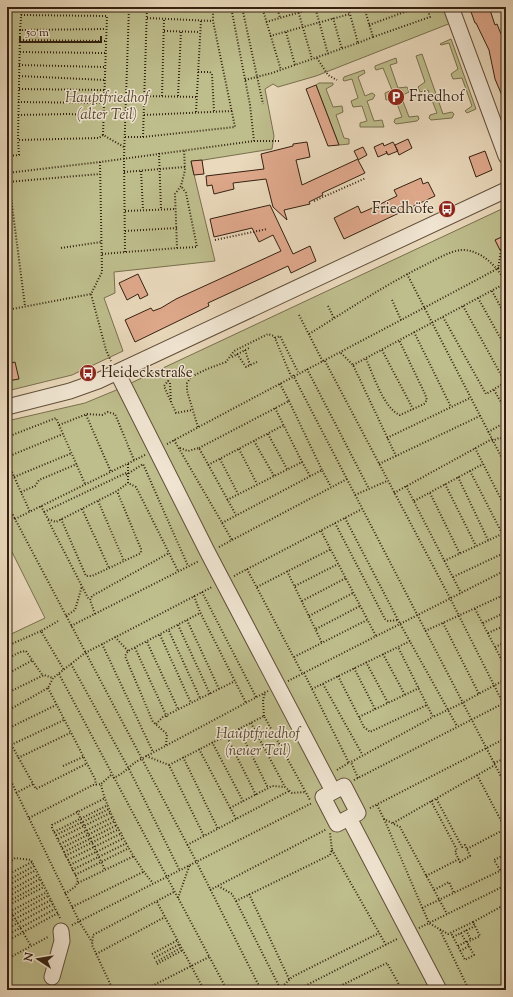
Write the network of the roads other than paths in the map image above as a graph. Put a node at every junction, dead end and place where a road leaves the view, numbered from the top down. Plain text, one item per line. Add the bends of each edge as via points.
1 (451, 7) edge
2 (506, 156) edge
3 (506, 190) edge
4 (117, 372) junction
5 (7, 407) edge
6 (328, 794) junction
7 (353, 816) junction
8 (63, 930) road end
9 (52, 977) dead end
10 (438, 990) edge

1 - 2 street
3 - 4 street
4 - 5 street via 70,391
4 - 6 street via 224,581 271,692
6 - 7 street
6 - 7 street via 337,824
7 - 10 street
8 - 9 street

